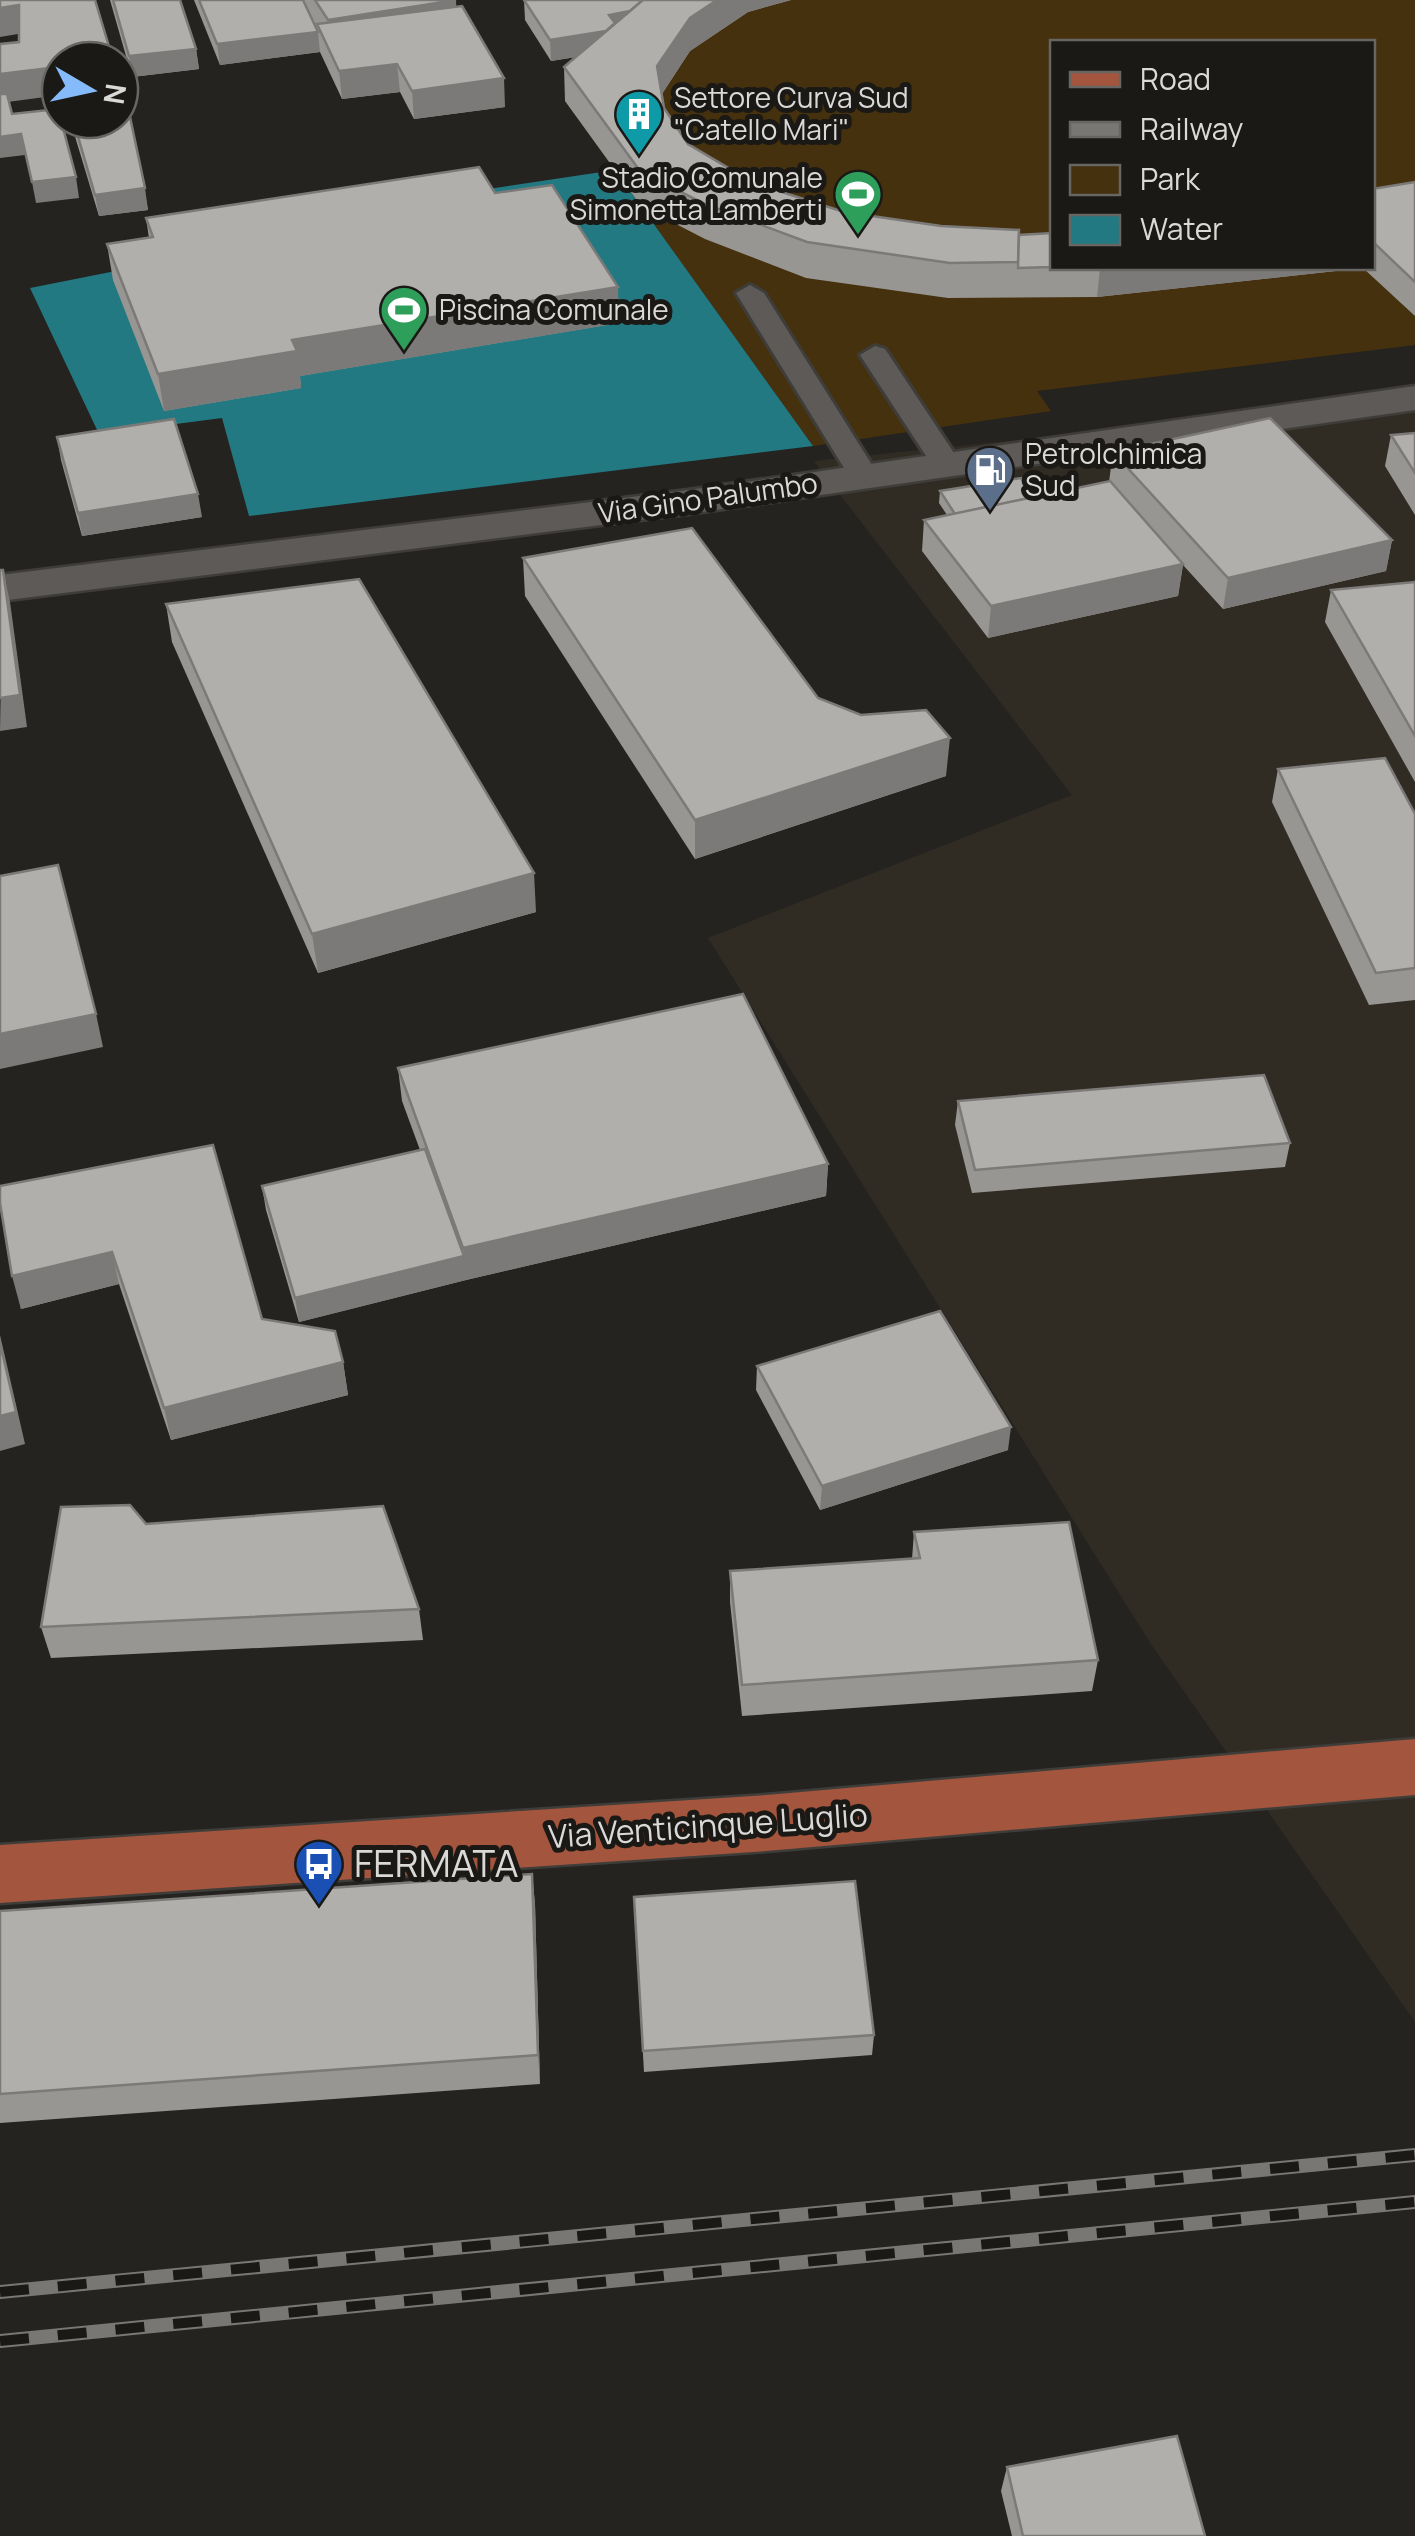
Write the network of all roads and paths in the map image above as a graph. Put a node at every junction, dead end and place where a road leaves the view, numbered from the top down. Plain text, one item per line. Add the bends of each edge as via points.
1 (750, 292) dead end
2 (875, 355) dead end
3 (1415, 398) edge
4 (947, 465) junction
5 (864, 476) junction
6 (0, 588) edge
7 (1415, 1767) edge
8 (0, 1874) edge

1 - 5 lane
2 - 4 lane
3 - 4 street, Via Gino Palumbo
4 - 5 street, Via Gino Palumbo
5 - 6 street, Via Gino Palumbo
7 - 8 main road, Via Venticinque Luglio via 766,1823

